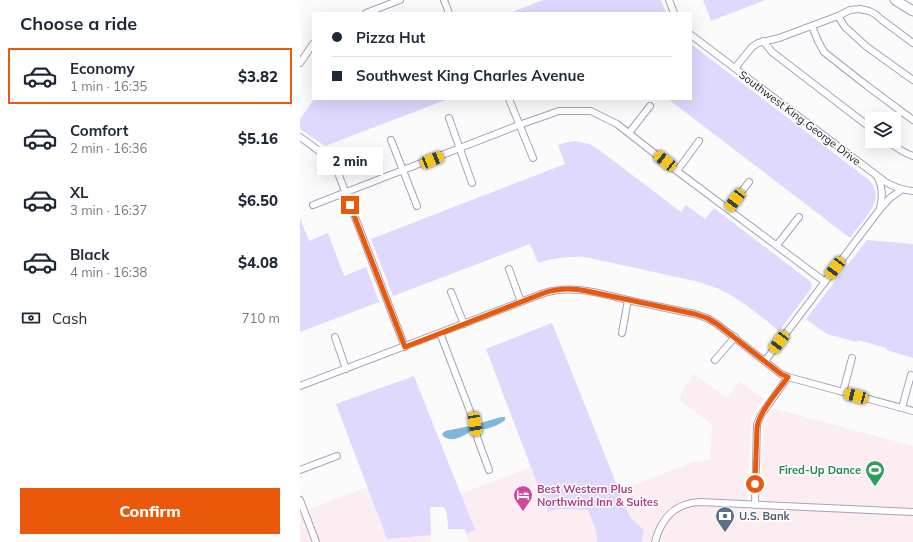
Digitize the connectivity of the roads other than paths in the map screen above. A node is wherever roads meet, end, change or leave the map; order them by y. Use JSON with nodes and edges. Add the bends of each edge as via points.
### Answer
{"nodes":[{"id":1,"x":400,"y":0,"type":"edge"},
{"id":2,"x":444,"y":0,"type":"edge"},
{"id":3,"x":669,"y":0,"type":"edge"},
{"id":4,"x":895,"y":0,"type":"edge"},
{"id":5,"x":905,"y":3,"type":"edge"},
{"id":6,"x":383,"y":10,"type":"edge"},
{"id":7,"x":913,"y":11,"type":"edge"},
{"id":8,"x":372,"y":12,"type":"edge"},
{"id":9,"x":449,"y":12,"type":"edge"},
{"id":10,"x":674,"y":12,"type":"edge"},
{"id":11,"x":838,"y":16,"type":"junction"},
{"id":12,"x":812,"y":26,"type":"junction"},
{"id":13,"x":692,"y":36,"type":"edge"},
{"id":14,"x":763,"y":41,"type":"junction"},
{"id":15,"x":913,"y":43,"type":"edge"},
{"id":16,"x":312,"y":45,"type":"edge"},
{"id":17,"x":300,"y":63,"type":"edge"},
{"id":18,"x":735,"y":68,"type":"junction"},
{"id":19,"x":913,"y":80,"type":"edge"},
{"id":20,"x":509,"y":100,"type":"edge"},
{"id":21,"x":650,"y":106,"type":"dead end"},
{"id":22,"x":449,"y":118,"type":"dead end"},
{"id":23,"x":913,"y":120,"type":"edge"},
{"id":24,"x":865,"y":124,"type":"edge"},
{"id":25,"x":519,"y":125,"type":"junction"},
{"id":26,"x":629,"y":133,"type":"junction"},
{"id":27,"x":300,"y":137,"type":"edge"},
{"id":28,"x":391,"y":140,"type":"dead end"},
{"id":29,"x":699,"y":141,"type":"dead end"},
{"id":30,"x":460,"y":148,"type":"junction"},
{"id":31,"x":896,"y":148,"type":"edge"},
{"id":32,"x":913,"y":156,"type":"edge"},
{"id":33,"x":533,"y":158,"type":"dead end"},
{"id":34,"x":403,"y":171,"type":"junction"},
{"id":35,"x":677,"y":171,"type":"junction"},
{"id":36,"x":877,"y":176,"type":"junction"},
{"id":37,"x":749,"y":182,"type":"dead end"},
{"id":38,"x":472,"y":183,"type":"dead end"},
{"id":39,"x":901,"y":190,"type":"junction"},
{"id":40,"x":913,"y":191,"type":"edge"},
{"id":41,"x":346,"y":193,"type":"junction"},
{"id":42,"x":314,"y":205,"type":"dead end"},
{"id":43,"x":417,"y":206,"type":"dead end"},
{"id":44,"x":728,"y":209,"type":"junction"},
{"id":45,"x":880,"y":209,"type":"junction"},
{"id":46,"x":799,"y":217,"type":"dead end"},
{"id":47,"x":777,"y":245,"type":"junction"},
{"id":48,"x":509,"y":269,"type":"dead end"},
{"id":49,"x":825,"y":282,"type":"junction"},
{"id":50,"x":451,"y":292,"type":"dead end"},
{"id":51,"x":628,"y":300,"type":"junction"},
{"id":52,"x":521,"y":302,"type":"junction"},
{"id":53,"x":464,"y":324,"type":"junction"},
{"id":54,"x":440,"y":333,"type":"junction"},
{"id":55,"x":622,"y":333,"type":"dead end"},
{"id":56,"x":335,"y":337,"type":"dead end"},
{"id":57,"x":735,"y":338,"type":"junction"},
{"id":58,"x":405,"y":347,"type":"junction"},
{"id":59,"x":852,"y":358,"type":"dead end"},
{"id":60,"x":715,"y":360,"type":"dead end"},
{"id":61,"x":765,"y":361,"type":"junction"},
{"id":62,"x":346,"y":369,"type":"junction"},
{"id":63,"x":911,"y":375,"type":"dead end"},
{"id":64,"x":788,"y":377,"type":"junction"},
{"id":65,"x":300,"y":386,"type":"edge"},
{"id":66,"x":843,"y":392,"type":"junction"},
{"id":67,"x":902,"y":408,"type":"junction"},
{"id":68,"x":913,"y":411,"type":"edge"},
{"id":69,"x":337,"y":456,"type":"dead end"},
{"id":70,"x":300,"y":470,"type":"edge"},
{"id":71,"x":489,"y":470,"type":"dead end"},
{"id":72,"x":300,"y":500,"type":"edge"},
{"id":73,"x":755,"y":504,"type":"junction"},
{"id":74,"x":913,"y":512,"type":"edge"},
{"id":75,"x":316,"y":542,"type":"edge"},
{"id":76,"x":655,"y":542,"type":"edge"}],
"edges":[{"from":1,"to":6,"type":"street"},
{"from":2,"to":9,"type":"street"},
{"from":3,"to":10,"type":"street"},
{"from":4,"to":5,"type":"main road"},
{"from":5,"to":7,"type":"main road"},
{"from":6,"to":8,"type":"street"},
{"from":11,"to":12,"type":"street"},
{"from":11,"to":15,"type":"street","via":[[850,10],[869,11]]},
{"from":11,"to":19,"type":"street","via":[[845,27],[867,47]]},
{"from":12,"to":14,"type":"street"},
{"from":12,"to":23,"type":"street","via":[[824,52]]},
{"from":13,"to":18,"type":"street","name":"Southwest King George Drive"},
{"from":14,"to":18,"type":"street","via":[[752,47]]},
{"from":14,"to":24,"type":"street","via":[[772,52]]},
{"from":16,"to":17,"type":"street"},
{"from":18,"to":36,"type":"street","name":"Southwest King George Drive"},
{"from":20,"to":25,"type":"street"},
{"from":21,"to":26,"type":"street"},
{"from":22,"to":30,"type":"street"},
{"from":25,"to":26,"type":"street","via":[[559,111],[591,111]]},
{"from":25,"to":30,"type":"street"},
{"from":25,"to":33,"type":"street"},
{"from":26,"to":35,"type":"street"},
{"from":27,"to":41,"type":"street","via":[[325,156],[338,173]]},
{"from":28,"to":34,"type":"street"},
{"from":29,"to":35,"type":"street"},
{"from":30,"to":34,"type":"street"},
{"from":30,"to":38,"type":"street"},
{"from":31,"to":32,"type":"street"},
{"from":34,"to":41,"type":"street"},
{"from":34,"to":43,"type":"street"},
{"from":35,"to":44,"type":"street"},
{"from":36,"to":39,"type":"street","name":"Southwest King George Drive"},
{"from":36,"to":45,"type":"street","via":[[882,192]]},
{"from":37,"to":44,"type":"street"},
{"from":39,"to":40,"type":"street","name":"Southwest King George Drive"},
{"from":39,"to":45,"type":"street"},
{"from":41,"to":42,"type":"street"},
{"from":41,"to":58,"type":"street"},
{"from":44,"to":47,"type":"street"},
{"from":45,"to":49,"type":"street"},
{"from":46,"to":47,"type":"street"},
{"from":47,"to":49,"type":"street"},
{"from":48,"to":52,"type":"street"},
{"from":49,"to":61,"type":"street"},
{"from":50,"to":53,"type":"street"},
{"from":51,"to":52,"type":"street","via":[[571,288],[554,290]]},
{"from":51,"to":55,"type":"street"},
{"from":51,"to":57,"type":"street","via":[[707,318]]},
{"from":52,"to":53,"type":"street"},
{"from":53,"to":54,"type":"street"},
{"from":54,"to":58,"type":"street"},
{"from":54,"to":71,"type":"street","via":[[475,424],[476,435]]},
{"from":56,"to":62,"type":"street"},
{"from":57,"to":60,"type":"street"},
{"from":57,"to":61,"type":"street"},
{"from":58,"to":62,"type":"street"},
{"from":59,"to":66,"type":"street"},
{"from":61,"to":64,"type":"street"},
{"from":62,"to":65,"type":"street"},
{"from":63,"to":67,"type":"street"},
{"from":64,"to":66,"type":"street"},
{"from":64,"to":73,"type":"street","via":[[761,414],[757,424]]},
{"from":66,"to":67,"type":"street"},
{"from":67,"to":68,"type":"street"},
{"from":69,"to":70,"type":"street"},
{"from":72,"to":75,"type":"street"},
{"from":73,"to":74,"type":"street"},
{"from":73,"to":76,"type":"street","via":[[691,502],[683,505],[669,515],[658,530]]}]}
